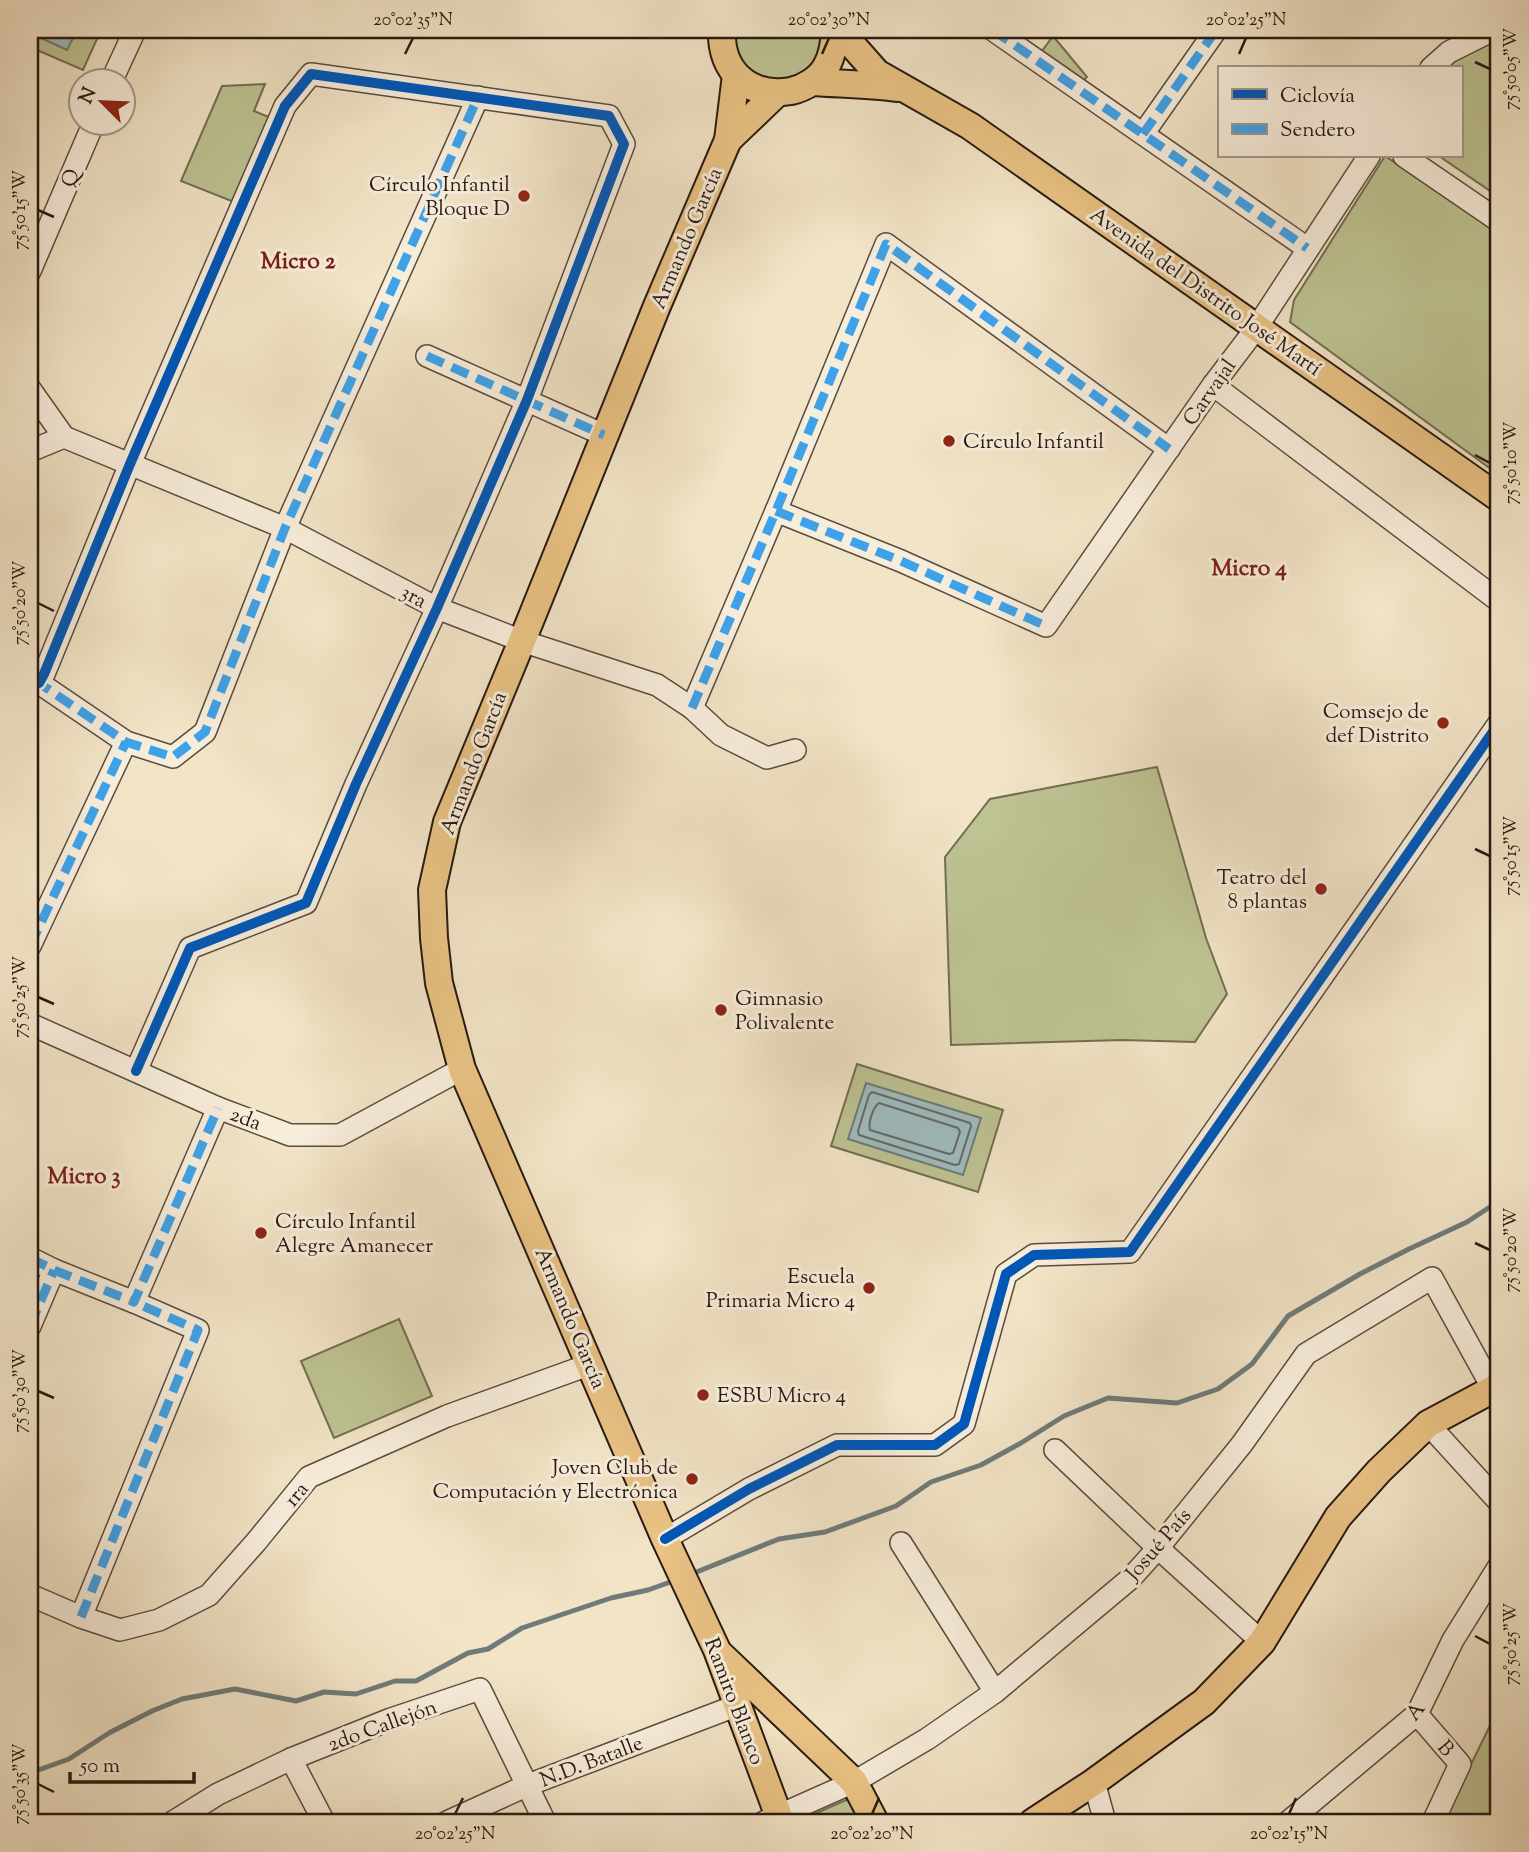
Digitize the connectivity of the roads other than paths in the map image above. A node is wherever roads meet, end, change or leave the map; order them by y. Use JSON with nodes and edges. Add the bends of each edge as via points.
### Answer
{"nodes":[{"id":1,"x":135,"y":30,"type":"edge"},
{"id":2,"x":837,"y":30,"type":"edge"},
{"id":3,"x":993,"y":30,"type":"edge"},
{"id":4,"x":1216,"y":30,"type":"edge"},
{"id":5,"x":1493,"y":30,"type":"edge"},
{"id":6,"x":716,"y":34,"type":"edge"},
{"id":7,"x":118,"y":66,"type":"edge"},
{"id":8,"x":1434,"y":66,"type":"edge"},
{"id":9,"x":736,"y":75,"type":"junction"},
{"id":10,"x":812,"y":82,"type":"junction"},
{"id":11,"x":908,"y":90,"type":"junction"},
{"id":12,"x":777,"y":93,"type":"junction"},
{"id":13,"x":478,"y":97,"type":"junction"},
{"id":14,"x":1143,"y":134,"type":"junction"},
{"id":15,"x":88,"y":136,"type":"edge"},
{"id":16,"x":728,"y":141,"type":"junction"},
{"id":17,"x":1368,"y":158,"type":"edge"},
{"id":18,"x":1407,"y":158,"type":"edge"},
{"id":19,"x":1499,"y":221,"type":"edge"},
{"id":20,"x":1307,"y":248,"type":"junction"},
{"id":21,"x":30,"y":271,"type":"edge"},
{"id":22,"x":1257,"y":327,"type":"junction"},
{"id":23,"x":427,"y":356,"type":"dead end"},
{"id":24,"x":1213,"y":385,"type":"junction"},
{"id":25,"x":30,"y":389,"type":"edge"},
{"id":26,"x":527,"y":400,"type":"junction"},
{"id":27,"x":604,"y":435,"type":"junction"},
{"id":28,"x":64,"y":437,"type":"junction"},
{"id":29,"x":1169,"y":449,"type":"junction"},
{"id":30,"x":30,"y":451,"type":"edge"},
{"id":31,"x":130,"y":464,"type":"junction"},
{"id":32,"x":1499,"y":498,"type":"edge"},
{"id":33,"x":776,"y":511,"type":"junction"},
{"id":34,"x":285,"y":528,"type":"junction"},
{"id":35,"x":1499,"y":601,"type":"edge"},
{"id":36,"x":437,"y":608,"type":"junction"},
{"id":37,"x":522,"y":641,"type":"junction"},
{"id":38,"x":34,"y":681,"type":"edge"},
{"id":39,"x":692,"y":708,"type":"junction"},
{"id":40,"x":1499,"y":723,"type":"edge"},
{"id":41,"x":126,"y":742,"type":"junction"},
{"id":42,"x":794,"y":750,"type":"dead end"},
{"id":43,"x":30,"y":946,"type":"edge"},
{"id":44,"x":30,"y":1024,"type":"edge"},
{"id":45,"x":462,"y":1069,"type":"junction"},
{"id":46,"x":136,"y":1071,"type":"junction"},
{"id":47,"x":218,"y":1108,"type":"junction"},
{"id":48,"x":30,"y":1258,"type":"edge"},
{"id":49,"x":54,"y":1270,"type":"junction"},
{"id":50,"x":134,"y":1302,"type":"junction"},
{"id":51,"x":30,"y":1326,"type":"edge"},
{"id":52,"x":591,"y":1364,"type":"junction"},
{"id":53,"x":1496,"y":1387,"type":"edge"},
{"id":54,"x":1428,"y":1424,"type":"junction"},
{"id":55,"x":1055,"y":1450,"type":"dead end"},
{"id":56,"x":1499,"y":1502,"type":"edge"},
{"id":57,"x":901,"y":1543,"type":"dead end"},
{"id":58,"x":1158,"y":1548,"type":"junction"},
{"id":59,"x":670,"y":1549,"type":"junction"},
{"id":60,"x":1499,"y":1566,"type":"edge"},
{"id":61,"x":688,"y":1588,"type":"joint"},
{"id":62,"x":30,"y":1595,"type":"edge"},
{"id":63,"x":81,"y":1617,"type":"junction"},
{"id":64,"x":1262,"y":1642,"type":"junction"},
{"id":65,"x":717,"y":1650,"type":"junction"},
{"id":66,"x":995,"y":1692,"type":"junction"},
{"id":67,"x":737,"y":1705,"type":"junction"},
{"id":68,"x":1417,"y":1714,"type":"junction"},
{"id":69,"x":291,"y":1759,"type":"junction"},
{"id":70,"x":854,"y":1782,"type":"junction"},
{"id":71,"x":1094,"y":1782,"type":"junction"},
{"id":72,"x":527,"y":1786,"type":"junction"},
{"id":73,"x":775,"y":1820,"type":"edge"},
{"id":74,"x":173,"y":1822,"type":"edge"},
{"id":75,"x":324,"y":1822,"type":"edge"},
{"id":76,"x":447,"y":1822,"type":"edge"},
{"id":77,"x":545,"y":1822,"type":"edge"},
{"id":78,"x":875,"y":1822,"type":"edge"},
{"id":79,"x":1033,"y":1822,"type":"edge"},
{"id":80,"x":1105,"y":1822,"type":"edge"},
{"id":81,"x":1288,"y":1822,"type":"edge"},
{"id":82,"x":1433,"y":1822,"type":"edge"}],
"edges":[{"from":1,"to":7,"type":"street"},
{"from":2,"to":10,"type":"main road","via":[[826,68]]},
{"from":2,"to":11,"type":"main road","name":"Avenida del Distrito José Martí","via":[[877,73]]},
{"from":3,"to":14,"type":"street"},
{"from":4,"to":14,"type":"street"},
{"from":5,"to":8,"type":"street","via":[[1449,52]]},
{"from":6,"to":9,"type":"main road"},
{"from":9,"to":12,"type":"main road","via":[[748,85]]},
{"from":9,"to":16,"type":"main road","name":"Armando García"},
{"from":10,"to":11,"type":"main road","name":"Avenida del Distrito José Martí"},
{"from":10,"to":12,"type":"main road"},
{"from":11,"to":22,"type":"main road","name":"Avenida del Distrito José Martí","via":[[970,126]]},
{"from":12,"to":16,"type":"main road","name":"Armando García"},
{"from":13,"to":26,"type":"street","via":[[610,116],[624,144]]},
{"from":13,"to":31,"type":"street","via":[[311,74],[283,105]]},
{"from":13,"to":34,"type":"street"},
{"from":14,"to":20,"type":"street"},
{"from":15,"to":21,"type":"street","name":"Q"},
{"from":16,"to":27,"type":"main road","name":"Armando García"},
{"from":17,"to":20,"type":"street","name":"Carvajal"},
{"from":18,"to":19,"type":"street"},
{"from":20,"to":22,"type":"street","name":"Carvajal"},
{"from":22,"to":24,"type":"street","name":"Carvajal"},
{"from":22,"to":32,"type":"main road","name":"Avenida del Distrito José Martí"},
{"from":23,"to":26,"type":"street"},
{"from":24,"to":29,"type":"street","name":"Carvajal"},
{"from":24,"to":35,"type":"street"},
{"from":25,"to":28,"type":"street"},
{"from":26,"to":27,"type":"street"},
{"from":26,"to":36,"type":"street"},
{"from":27,"to":37,"type":"main road","name":"Armando García"},
{"from":28,"to":30,"type":"street"},
{"from":28,"to":31,"type":"street","name":"3ra"},
{"from":29,"to":33,"type":"street","name":"Carvajal","via":[[1046,626]]},
{"from":29,"to":33,"type":"street","via":[[886,244]]},
{"from":31,"to":34,"type":"street","name":"3ra"},
{"from":31,"to":38,"type":"street","via":[[44,674]]},
{"from":33,"to":39,"type":"street"},
{"from":34,"to":36,"type":"street","name":"3ra"},
{"from":34,"to":41,"type":"street","via":[[205,732],[173,757]]},
{"from":36,"to":37,"type":"street","name":"3ra"},
{"from":36,"to":46,"type":"street","via":[[306,903],[190,948]]},
{"from":37,"to":39,"type":"street","name":"3ra","via":[[657,685]]},
{"from":37,"to":45,"type":"main road","name":"Armando García","via":[[447,822],[432,890],[439,983]]},
{"from":38,"to":41,"type":"street"},
{"from":39,"to":42,"type":"street","name":"3ra","via":[[721,735],[767,758]]},
{"from":40,"to":59,"type":"street","via":[[1130,1252],[1034,1255],[1006,1273],[964,1424],[934,1445],[837,1445],[749,1489]]},
{"from":41,"to":43,"type":"street"},
{"from":44,"to":46,"type":"street","name":"2da"},
{"from":45,"to":47,"type":"street","name":"2da","via":[[340,1135],[290,1135]]},
{"from":45,"to":52,"type":"main road","name":"Armando García"},
{"from":46,"to":47,"type":"street","name":"2da"},
{"from":47,"to":50,"type":"street"},
{"from":48,"to":49,"type":"street"},
{"from":49,"to":50,"type":"street"},
{"from":49,"to":51,"type":"street"},
{"from":50,"to":63,"type":"street","via":[[198,1330]]},
{"from":52,"to":59,"type":"main road","name":"Armando García"},
{"from":52,"to":63,"type":"street","name":"1ra","via":[[447,1416],[309,1477],[209,1595],[159,1619],[120,1630]]},
{"from":53,"to":54,"type":"main road"},
{"from":53,"to":58,"type":"street","name":"Josué País","via":[[1432,1278],[1306,1354],[1242,1444]]},
{"from":54,"to":56,"type":"street"},
{"from":54,"to":64,"type":"main road","via":[[1338,1517]]},
{"from":55,"to":58,"type":"street"},
{"from":57,"to":66,"type":"street"},
{"from":58,"to":64,"type":"street"},
{"from":58,"to":66,"type":"street","name":"Josué País","via":[[1131,1578]]},
{"from":59,"to":61,"type":"main road","name":"Armando García"},
{"from":60,"to":68,"type":"street","name":"A","via":[[1453,1640]]},
{"from":61,"to":65,"type":"main road","name":"Ramiro Blanco"},
{"from":62,"to":63,"type":"street","name":"1ra"},
{"from":64,"to":71,"type":"main road","via":[[1204,1702]]},
{"from":65,"to":67,"type":"main road","name":"Ramiro Blanco"},
{"from":65,"to":70,"type":"main road"},
{"from":66,"to":70,"type":"street","name":"Josué País"},
{"from":67,"to":72,"type":"street","name":"N.D. Batalle"},
{"from":67,"to":73,"type":"main road","name":"Ramiro Blanco"},
{"from":68,"to":81,"type":"street","name":"A"},
{"from":68,"to":82,"type":"street","name":"B","via":[[1460,1764]]},
{"from":69,"to":72,"type":"street","name":"2do Callejón","via":[[480,1689]]},
{"from":69,"to":74,"type":"street","name":"2do Callejón","via":[[218,1794]]},
{"from":69,"to":75,"type":"street"},
{"from":70,"to":73,"type":"street","name":"Josué País"},
{"from":70,"to":78,"type":"main road"},
{"from":71,"to":79,"type":"main road"},
{"from":71,"to":80,"type":"street"},
{"from":72,"to":76,"type":"street","name":"N.D. Batalle"},
{"from":72,"to":77,"type":"street"}]}
